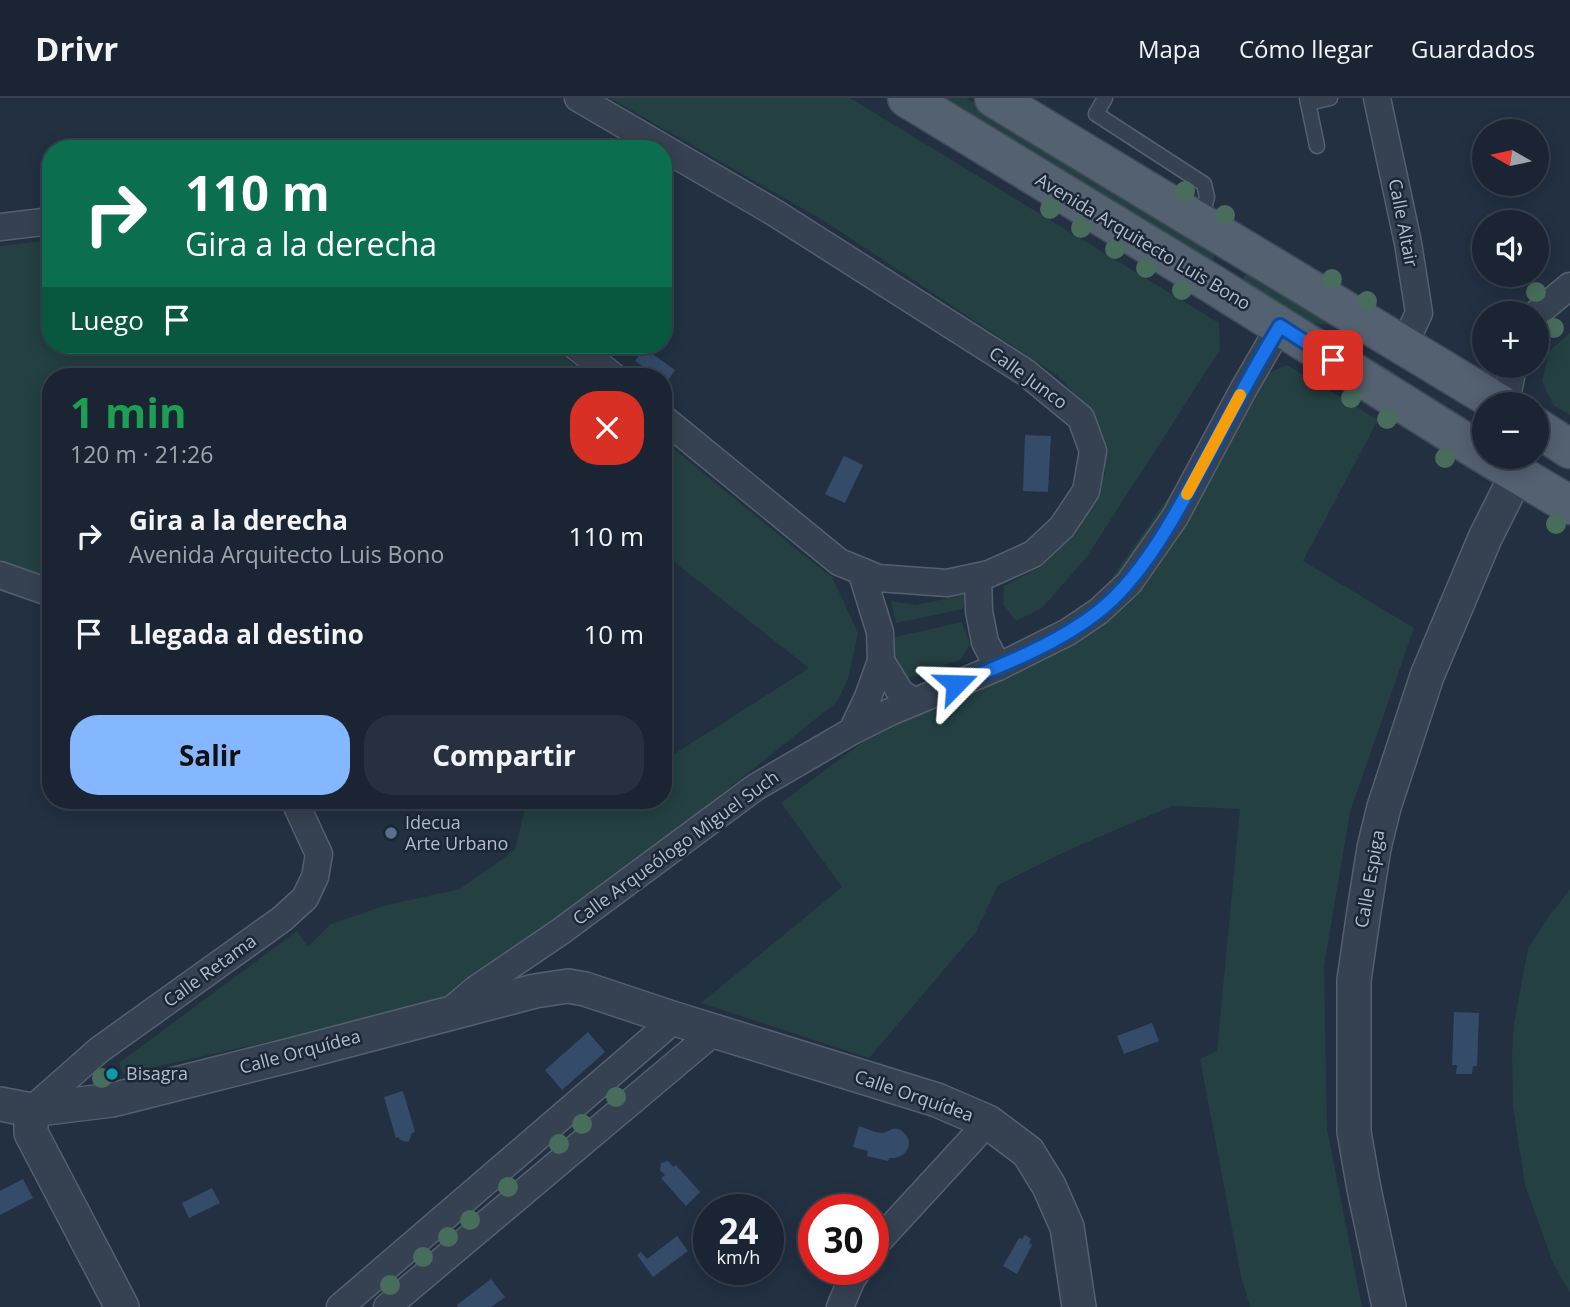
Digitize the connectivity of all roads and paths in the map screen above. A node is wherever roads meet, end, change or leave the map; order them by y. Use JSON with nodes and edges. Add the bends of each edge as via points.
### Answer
{"nodes":[{"id":1,"x":578,"y":98,"type":"edge"},
{"id":2,"x":907,"y":98,"type":"edge"},
{"id":3,"x":994,"y":98,"type":"edge"},
{"id":4,"x":1105,"y":98,"type":"edge"},
{"id":5,"x":1329,"y":98,"type":"edge"},
{"id":6,"x":1377,"y":98,"type":"edge"},
{"id":7,"x":1308,"y":101,"type":"edge"},
{"id":8,"x":650,"y":140,"type":"edge"},
{"id":9,"x":1317,"y":146,"type":"dead end"},
{"id":10,"x":672,"y":153,"type":"edge"},
{"id":11,"x":42,"y":222,"type":"edge"},
{"id":12,"x":1201,"y":222,"type":"junction"},
{"id":13,"x":0,"y":227,"type":"edge"},
{"id":14,"x":1570,"y":286,"type":"edge"},
{"id":15,"x":1549,"y":303,"type":"edge"},
{"id":16,"x":1280,"y":326,"type":"junction"},
{"id":17,"x":1404,"y":345,"type":"junction"},
{"id":18,"x":585,"y":354,"type":"edge"},
{"id":19,"x":602,"y":368,"type":"edge"},
{"id":20,"x":1483,"y":392,"type":"edge"},
{"id":21,"x":672,"y":425,"type":"edge"},
{"id":22,"x":1549,"y":435,"type":"edge"},
{"id":23,"x":1472,"y":446,"type":"edge"},
{"id":24,"x":1570,"y":449,"type":"edge"},
{"id":25,"x":1502,"y":469,"type":"edge"},
{"id":26,"x":1510,"y":469,"type":"edge"},
{"id":27,"x":1525,"y":469,"type":"edge"},
{"id":28,"x":1570,"y":481,"type":"edge"},
{"id":29,"x":1570,"y":505,"type":"edge"},
{"id":30,"x":861,"y":571,"type":"junction"},
{"id":31,"x":0,"y":576,"type":"edge"},
{"id":32,"x":978,"y":576,"type":"junction"},
{"id":33,"x":42,"y":590,"type":"edge"},
{"id":34,"x":881,"y":661,"type":"junction"},
{"id":35,"x":998,"y":667,"type":"junction"},
{"id":36,"x":914,"y":702,"type":"junction"},
{"id":37,"x":852,"y":731,"type":"junction"},
{"id":38,"x":298,"y":809,"type":"edge"},
{"id":39,"x":551,"y":938,"type":"junction"},
{"id":40,"x":568,"y":986,"type":"junction"},
{"id":41,"x":448,"y":1013,"type":"junction"},
{"id":42,"x":675,"y":1019,"type":"junction"},
{"id":43,"x":715,"y":1031,"type":"junction"},
{"id":44,"x":16,"y":1107,"type":"edge"},
{"id":45,"x":988,"y":1122,"type":"junction"},
{"id":46,"x":889,"y":1230,"type":"edge"},
{"id":47,"x":849,"y":1285,"type":"edge"},
{"id":48,"x":122,"y":1307,"type":"edge"},
{"id":49,"x":340,"y":1307,"type":"edge"},
{"id":50,"x":387,"y":1307,"type":"edge"},
{"id":51,"x":840,"y":1307,"type":"edge"},
{"id":52,"x":1079,"y":1307,"type":"edge"},
{"id":53,"x":1390,"y":1307,"type":"edge"}],
"edges":[{"from":1,"to":8,"type":"street","name":"Calle Junco"},
{"from":2,"to":16,"type":"main road","name":"Avenida Arquitecto Luis Bono"},
{"from":3,"to":12,"type":"main road"},
{"from":4,"to":12,"type":"lane","via":[[1096,114],[1204,184],[1207,197]]},
{"from":5,"to":7,"type":"lane"},
{"from":6,"to":17,"type":"street","name":"Calle Altair","via":[[1419,313]]},
{"from":7,"to":9,"type":"lane"},
{"from":10,"to":32,"type":"street","name":"Calle Junco","via":[[1025,372],[1081,418],[1093,451],[1086,491],[1062,527],[1033,554]]},
{"from":11,"to":13,"type":"street"},
{"from":12,"to":17,"type":"main road"},
{"from":14,"to":15,"type":"street"},
{"from":16,"to":23,"type":"main road","name":"Avenida Arquitecto Luis Bono"},
{"from":16,"to":35,"type":"street","name":"Calle Arqueólogo Miguel Such","via":[[1175,517],[1129,583],[1068,632]]},
{"from":17,"to":20,"type":"main road"},
{"from":18,"to":19,"type":"street"},
{"from":21,"to":30,"type":"street","name":"Calle Junco","via":[[839,562]]},
{"from":22,"to":24,"type":"main road"},
{"from":25,"to":53,"type":"street","name":"Calle Espiga","via":[[1485,538],[1427,676],[1384,807],[1354,980],[1354,1132]]},
{"from":26,"to":29,"type":"main road"},
{"from":27,"to":28,"type":"main road"},
{"from":30,"to":32,"type":"street","name":"Calle Junco","via":[[878,578],[947,583]]},
{"from":30,"to":34,"type":"street","via":[[880,632]]},
{"from":31,"to":33,"type":"street"},
{"from":32,"to":35,"type":"street","via":[[985,642]]},
{"from":34,"to":36,"type":"street","via":[[900,692]]},
{"from":34,"to":37,"type":"street"},
{"from":35,"to":36,"type":"street","name":"Calle Arqueólogo Miguel Such"},
{"from":36,"to":37,"type":"street","name":"Calle Arqueólogo Miguel Such"},
{"from":37,"to":39,"type":"street","name":"Calle Arqueólogo Miguel Such","via":[[756,787]]},
{"from":38,"to":44,"type":"street","name":"Calle Retama","via":[[319,854],[305,898],[282,919]]},
{"from":39,"to":40,"type":"street","name":"Calle Orquídea","via":[[538,962]]},
{"from":39,"to":41,"type":"street","name":"Calle Arqueólogo Miguel Such"},
{"from":40,"to":41,"type":"street","name":"Calle Orquídea"},
{"from":40,"to":42,"type":"street","name":"Calle Orquídea"},
{"from":41,"to":44,"type":"street","name":"Calle Orquídea","via":[[112,1100]]},
{"from":42,"to":43,"type":"street","name":"Calle Orquídea"},
{"from":42,"to":49,"type":"street"},
{"from":43,"to":45,"type":"street","name":"Calle Orquídea","via":[[937,1100]]},
{"from":43,"to":50,"type":"street"},
{"from":44,"to":48,"type":"street"},
{"from":45,"to":46,"type":"street"},
{"from":45,"to":52,"type":"street","name":"Calle Orquídea","via":[[1028,1152],[1049,1186],[1067,1227]]},
{"from":47,"to":51,"type":"street"}]}
